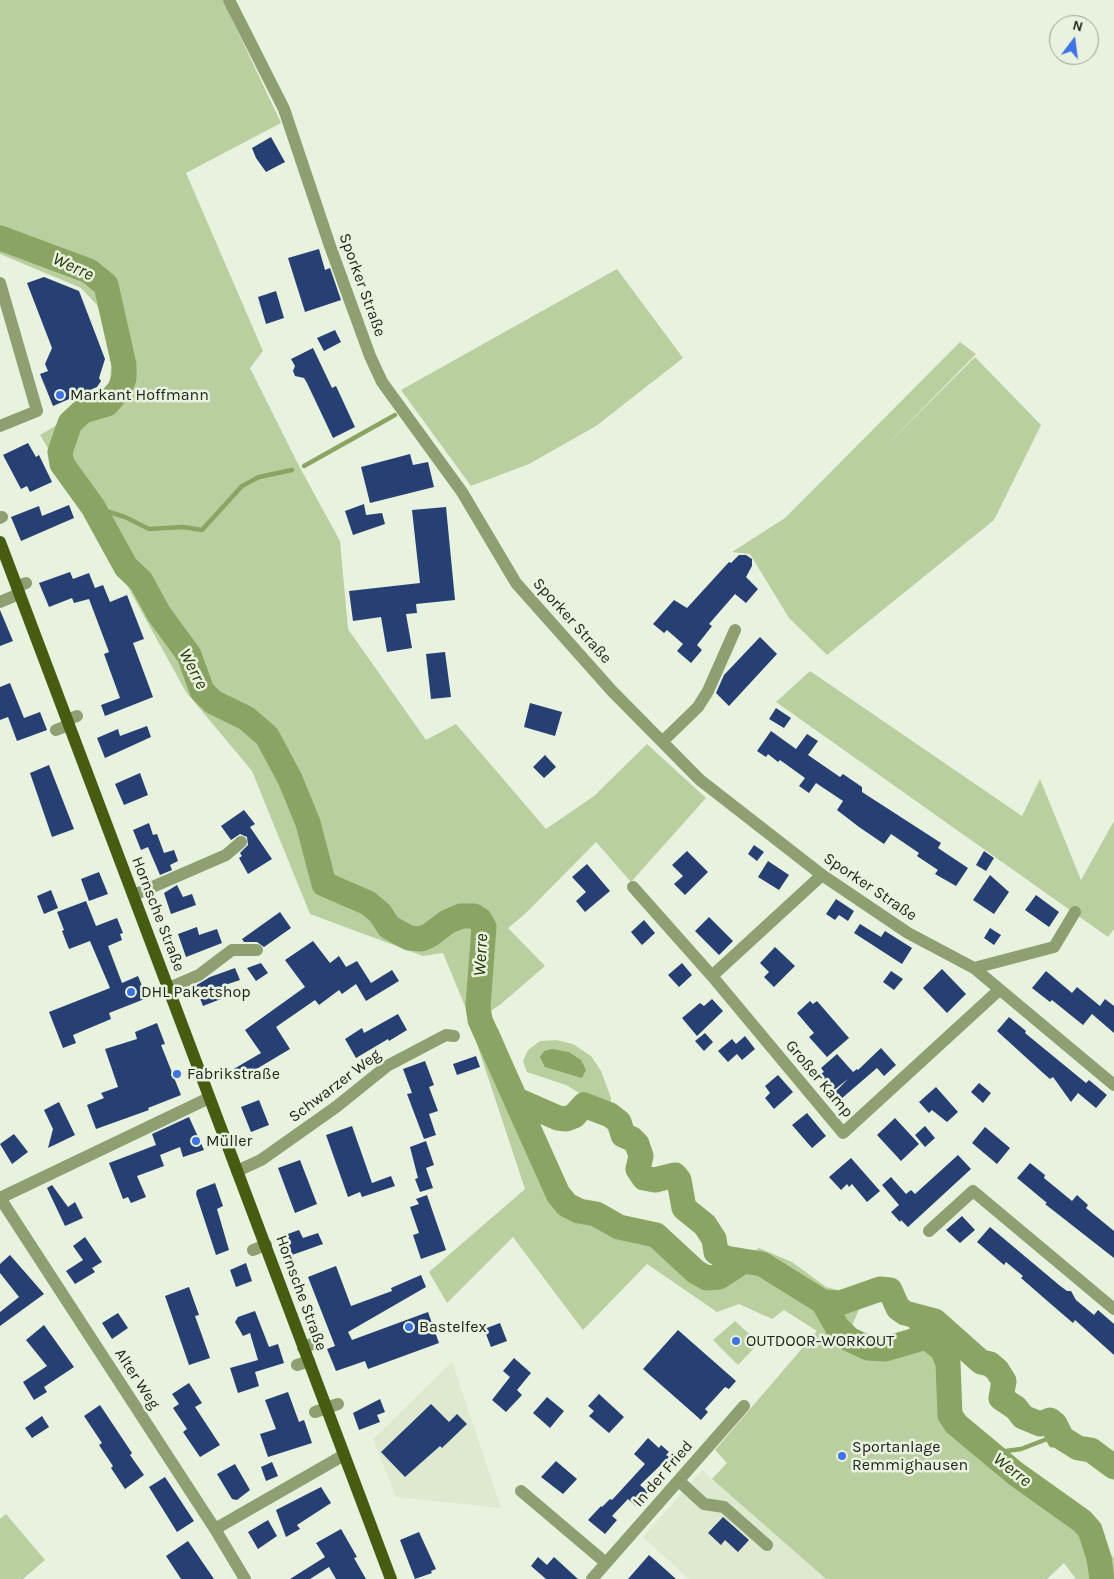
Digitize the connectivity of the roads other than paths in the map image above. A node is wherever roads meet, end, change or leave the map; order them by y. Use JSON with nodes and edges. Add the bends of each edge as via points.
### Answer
{"nodes":[{"id":1,"x":229,"y":0,"type":"edge"},
{"id":2,"x":0,"y":283,"type":"edge"},
{"id":3,"x":0,"y":426,"type":"edge"},
{"id":4,"x":0,"y":542,"type":"edge"},
{"id":5,"x":21,"y":588,"type":"junction"},
{"id":6,"x":0,"y":602,"type":"edge"},
{"id":7,"x":735,"y":630,"type":"dead end"},
{"id":8,"x":73,"y":724,"type":"junction"},
{"id":9,"x":56,"y":730,"type":"dead end"},
{"id":10,"x":662,"y":741,"type":"junction"},
{"id":11,"x":241,"y":842,"type":"dead end"},
{"id":12,"x":822,"y":875,"type":"junction"},
{"id":13,"x":634,"y":887,"type":"dead end"},
{"id":14,"x":134,"y":895,"type":"junction"},
{"id":15,"x":1074,"y":912,"type":"dead end"},
{"id":16,"x":257,"y":950,"type":"dead end"},
{"id":17,"x":974,"y":968,"type":"junction"},
{"id":18,"x":712,"y":976,"type":"junction"},
{"id":19,"x":169,"y":988,"type":"junction"},
{"id":20,"x":998,"y":991,"type":"junction"},
{"id":21,"x":454,"y":1036,"type":"dead end"},
{"id":22,"x":1114,"y":1085,"type":"edge"},
{"id":23,"x":209,"y":1098,"type":"junction"},
{"id":24,"x":237,"y":1170,"type":"junction"},
{"id":25,"x":0,"y":1198,"type":"edge"},
{"id":26,"x":929,"y":1230,"type":"dead end"},
{"id":27,"x":266,"y":1245,"type":"junction"},
{"id":28,"x":253,"y":1250,"type":"dead end"},
{"id":29,"x":1114,"y":1310,"type":"edge"},
{"id":30,"x":744,"y":1406,"type":"dead end"},
{"id":31,"x":344,"y":1455,"type":"junction"},
{"id":32,"x":679,"y":1481,"type":"junction"},
{"id":33,"x":521,"y":1491,"type":"dead end"},
{"id":34,"x":215,"y":1529,"type":"junction"},
{"id":35,"x":767,"y":1545,"type":"dead end"},
{"id":36,"x":606,"y":1563,"type":"junction"},
{"id":37,"x":245,"y":1579,"type":"edge"},
{"id":38,"x":391,"y":1579,"type":"edge"},
{"id":39,"x":592,"y":1579,"type":"edge"}],
"edges":[{"from":1,"to":10,"type":"street","name":"Sporker Straße","via":[[284,109],[330,246],[382,382],[462,492],[516,583],[612,691]]},
{"from":2,"to":3,"type":"street","via":[[37,411]]},
{"from":4,"to":5,"type":"main road","name":"Hornsche Straße"},
{"from":5,"to":6,"type":"street"},
{"from":5,"to":8,"type":"main road","name":"Hornsche Straße"},
{"from":7,"to":10,"type":"street","via":[[698,707]]},
{"from":8,"to":9,"type":"street"},
{"from":8,"to":14,"type":"main road","name":"Hornsche Straße"},
{"from":10,"to":12,"type":"street","name":"Sporker Straße","via":[[700,780]]},
{"from":11,"to":14,"type":"street","via":[[226,855]]},
{"from":12,"to":17,"type":"street","name":"Sporker Straße","via":[[908,932]]},
{"from":12,"to":18,"type":"street"},
{"from":13,"to":18,"type":"street","name":"Großer Kamp"},
{"from":14,"to":19,"type":"main road","name":"Hornsche Straße"},
{"from":15,"to":17,"type":"street","via":[[1054,947]]},
{"from":16,"to":19,"type":"street","via":[[232,950],[199,975]]},
{"from":17,"to":20,"type":"street","name":"Sporker Straße"},
{"from":18,"to":20,"type":"street","name":"Großer Kamp","via":[[843,1133]]},
{"from":19,"to":23,"type":"main road","name":"Hornsche Straße"},
{"from":20,"to":22,"type":"street","name":"Sporker Straße"},
{"from":21,"to":24,"type":"street","name":"Schwarzer Weg","via":[[446,1035],[387,1066],[262,1160]]},
{"from":23,"to":24,"type":"main road","name":"Hornsche Straße"},
{"from":23,"to":25,"type":"street"},
{"from":24,"to":27,"type":"main road","name":"Hornsche Straße"},
{"from":25,"to":34,"type":"street","name":"Alter Weg","via":[[20,1234]]},
{"from":26,"to":29,"type":"street","via":[[973,1191]]},
{"from":27,"to":28,"type":"street"},
{"from":27,"to":31,"type":"main road","name":"Hornsche Straße","via":[[309,1346],[303,1363],[326,1408]]},
{"from":30,"to":32,"type":"street","name":"In der Fried"},
{"from":31,"to":34,"type":"street"},
{"from":31,"to":38,"type":"main road","name":"Hornsche Straße"},
{"from":32,"to":35,"type":"street","via":[[704,1504],[724,1507]]},
{"from":32,"to":36,"type":"street","name":"In der Fried"},
{"from":33,"to":36,"type":"street"},
{"from":34,"to":37,"type":"street","name":"Alter Weg"},
{"from":36,"to":39,"type":"street","name":"In der Fried"}]}
